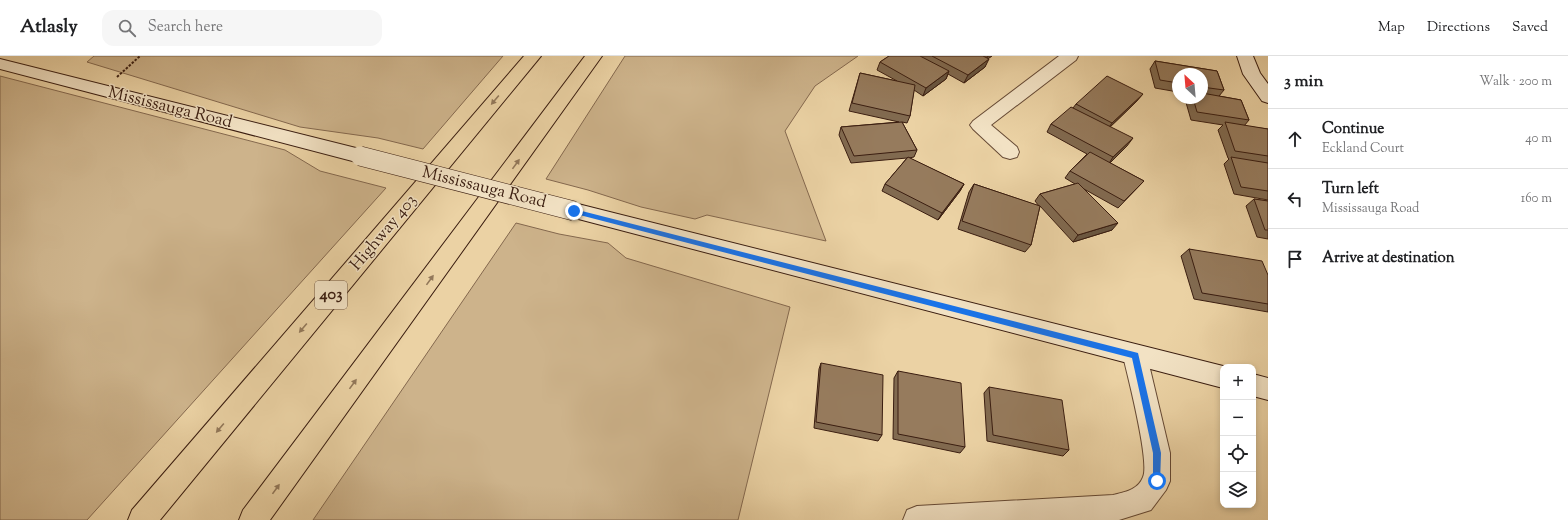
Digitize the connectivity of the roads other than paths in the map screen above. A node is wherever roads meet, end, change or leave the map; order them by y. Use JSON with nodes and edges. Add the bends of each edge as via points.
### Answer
{"nodes":[{"id":1,"x":594,"y":56,"type":"edge"},
{"id":2,"x":1070,"y":56,"type":"edge"},
{"id":3,"x":1245,"y":56,"type":"edge"},
{"id":4,"x":527,"y":63,"type":"edge"},
{"id":5,"x":0,"y":64,"type":"edge"},
{"id":6,"x":1268,"y":97,"type":"edge"},
{"id":7,"x":1010,"y":152,"type":"dead end"},
{"id":8,"x":1135,"y":356,"type":"junction"},
{"id":9,"x":1220,"y":376,"type":"edge"},
{"id":10,"x":1256,"y":386,"type":"edge"},
{"id":11,"x":1268,"y":389,"type":"edge"},
{"id":12,"x":142,"y":520,"type":"edge"},
{"id":13,"x":253,"y":520,"type":"edge"},
{"id":14,"x":917,"y":520,"type":"edge"}],
"edges":[{"from":13,"to":1,"type":"highway","one_way":true},
{"from":2,"to":7,"type":"main road","via":[[979,126]]},
{"from":3,"to":6,"type":"main road","via":[[1252,74]]},
{"from":4,"to":12,"type":"highway","name":"Highway 403","number":"403","one_way":true},
{"from":5,"to":8,"type":"main road","name":"Mississauga Road","bridge":true},
{"from":8,"to":9,"type":"main road","name":"Mississauga Road"},
{"from":8,"to":14,"type":"main road","via":[[1157,453],[1157,481],[1141,501],[1113,508]]},
{"from":10,"to":11,"type":"main road"}]}
